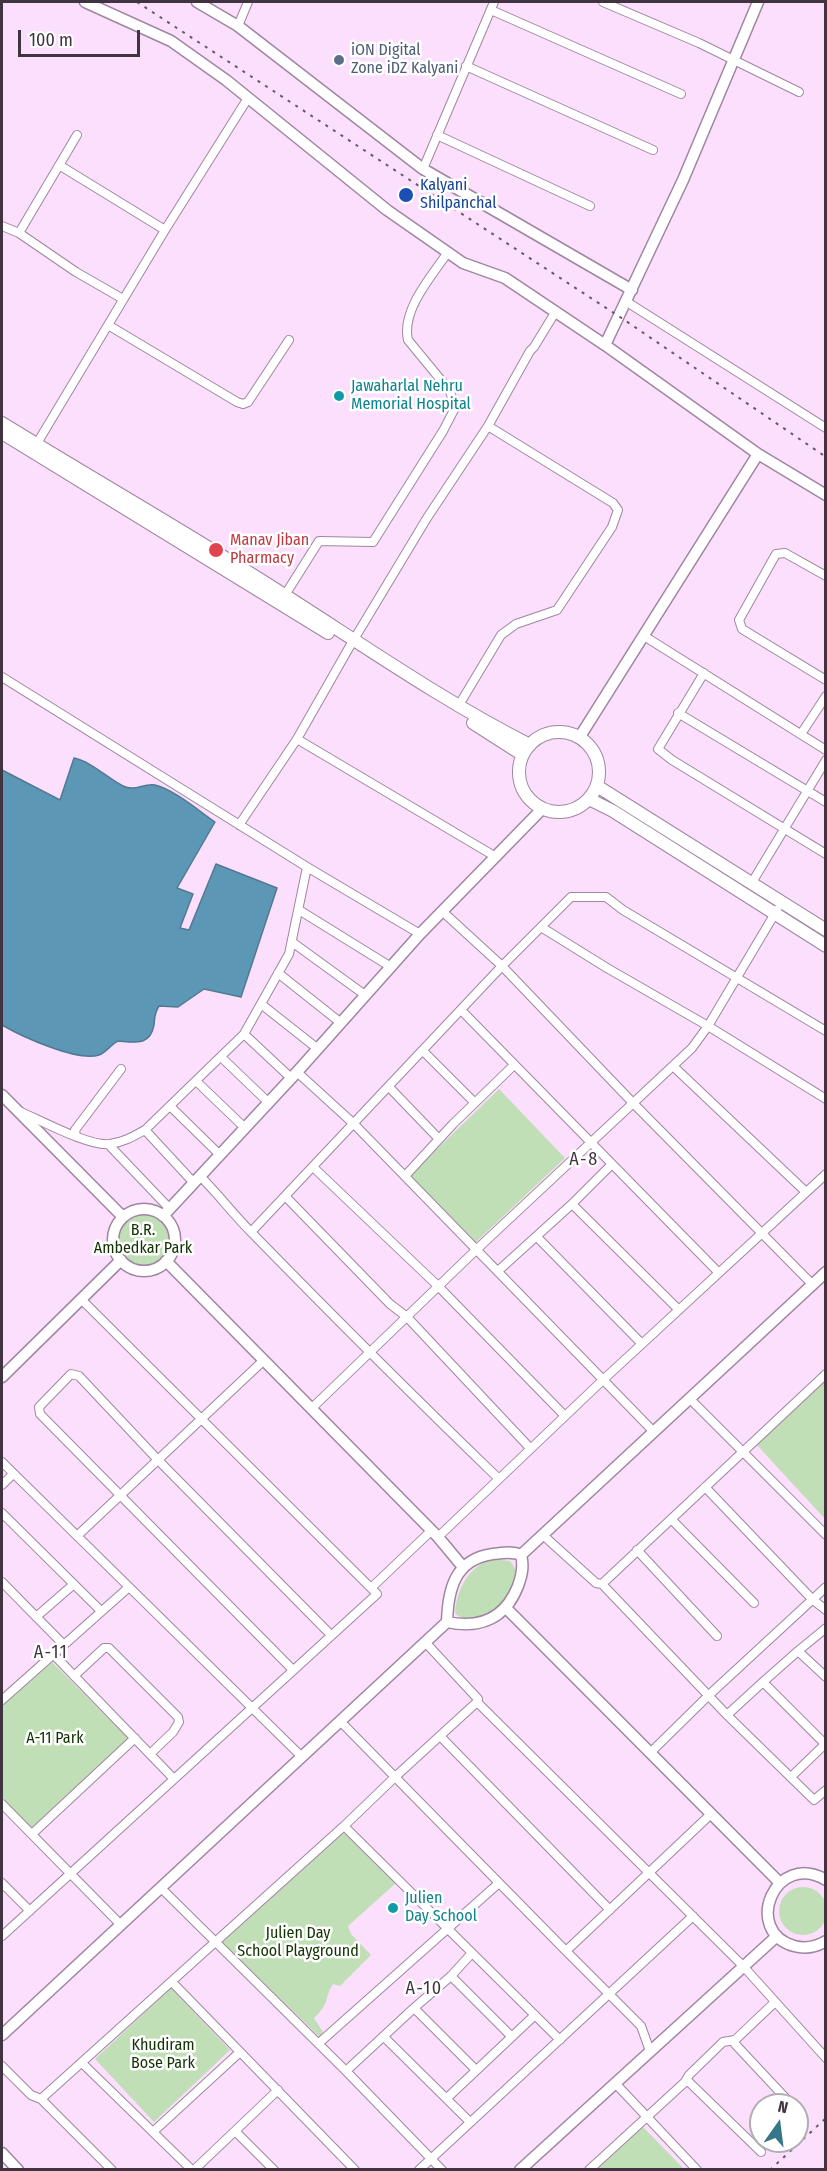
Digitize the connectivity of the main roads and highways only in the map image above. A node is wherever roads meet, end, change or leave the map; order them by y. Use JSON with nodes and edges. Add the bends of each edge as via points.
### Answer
{"nodes":[{"id":1,"x":2,"y":423,"type":"edge"},
{"id":2,"x":2,"y":434,"type":"edge"},
{"id":3,"x":352,"y":643,"type":"junction"},
{"id":4,"x":527,"y":750,"type":"junction"},
{"id":5,"x":597,"y":786,"type":"junction"},
{"id":6,"x":589,"y":799,"type":"junction"},
{"id":7,"x":778,"y":908,"type":"junction"},
{"id":8,"x":825,"y":930,"type":"edge"},
{"id":9,"x":825,"y":946,"type":"edge"}],
"edges":[{"from":1,"to":3,"type":"main road","via":[[285,595]]},
{"from":2,"to":3,"type":"main road"},
{"from":3,"to":4,"type":"main road"},
{"from":3,"to":4,"type":"main road"},
{"from":4,"to":5,"type":"main road","via":[[539,737],[552,733],[579,738],[588,744],[598,764]]},
{"from":4,"to":6,"type":"main road","via":[[519,767],[520,780],[532,802],[556,812],[580,807]]},
{"from":5,"to":6,"type":"main road"},
{"from":5,"to":7,"type":"main road","via":[[752,884]]},
{"from":6,"to":7,"type":"main road"},
{"from":7,"to":8,"type":"main road"},
{"from":7,"to":9,"type":"main road"}]}
